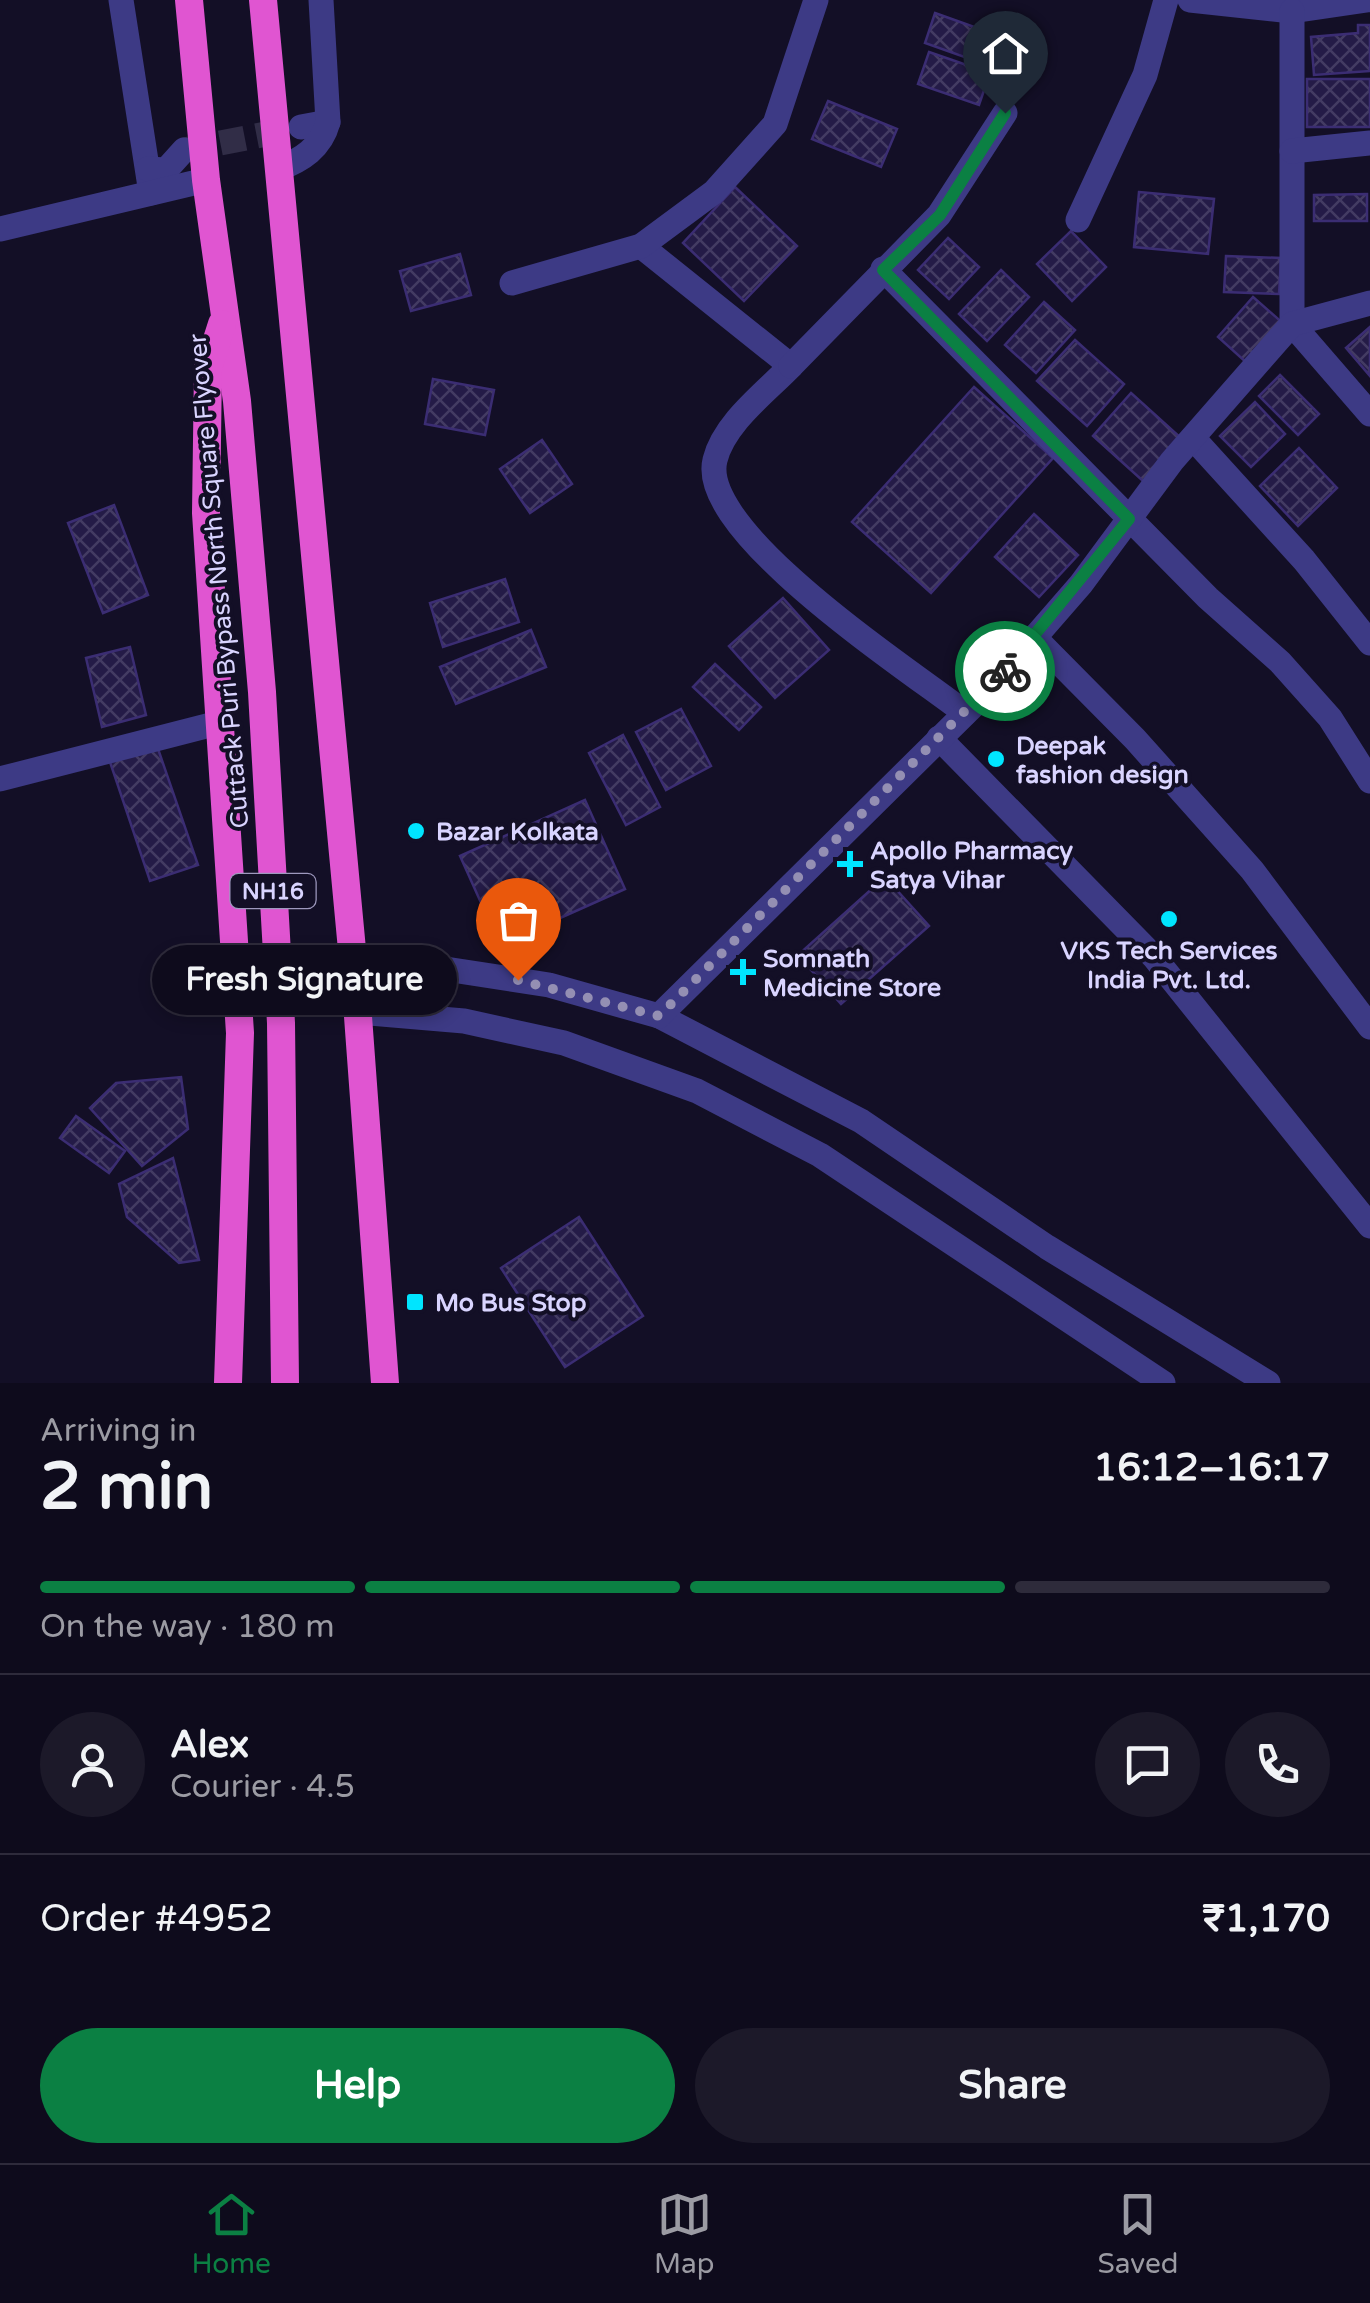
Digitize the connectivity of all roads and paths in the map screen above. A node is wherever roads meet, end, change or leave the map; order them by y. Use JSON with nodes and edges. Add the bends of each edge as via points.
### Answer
{"nodes":[{"id":1,"x":121,"y":0,"type":"edge"},
{"id":2,"x":189,"y":0,"type":"edge"},
{"id":3,"x":262,"y":0,"type":"edge"},
{"id":4,"x":321,"y":0,"type":"edge"},
{"id":5,"x":816,"y":0,"type":"edge"},
{"id":6,"x":1166,"y":0,"type":"edge"},
{"id":7,"x":1190,"y":0,"type":"edge"},
{"id":8,"x":1367,"y":0,"type":"edge"},
{"id":9,"x":1292,"y":11,"type":"junction"},
{"id":10,"x":1005,"y":113,"type":"dead end"},
{"id":11,"x":328,"y":122,"type":"junction"},
{"id":12,"x":301,"y":127,"type":"tunnel mouth"},
{"id":13,"x":1370,"y":143,"type":"edge"},
{"id":14,"x":184,"y":150,"type":"tunnel mouth"},
{"id":15,"x":1292,"y":151,"type":"junction"},
{"id":16,"x":278,"y":169,"type":"junction"},
{"id":17,"x":206,"y":180,"type":"junction"},
{"id":18,"x":149,"y":181,"type":"junction"},
{"id":19,"x":1078,"y":220,"type":"dead end"},
{"id":20,"x":0,"y":228,"type":"edge"},
{"id":21,"x":640,"y":246,"type":"junction"},
{"id":22,"x":883,"y":270,"type":"junction"},
{"id":23,"x":512,"y":283,"type":"dead end"},
{"id":24,"x":1370,"y":304,"type":"edge"},
{"id":25,"x":225,"y":313,"type":"junction"},
{"id":26,"x":1292,"y":324,"type":"junction"},
{"id":27,"x":791,"y":366,"type":"junction"},
{"id":28,"x":1370,"y":414,"type":"edge"},
{"id":29,"x":1193,"y":438,"type":"junction"},
{"id":30,"x":1129,"y":519,"type":"junction"},
{"id":31,"x":1034,"y":637,"type":"junction"},
{"id":32,"x":1370,"y":643,"type":"edge"},
{"id":33,"x":965,"y":713,"type":"junction"},
{"id":34,"x":222,"y":722,"type":"junction"},
{"id":35,"x":939,"y":738,"type":"junction"},
{"id":36,"x":0,"y":778,"type":"edge"},
{"id":37,"x":1370,"y":781,"type":"edge"},
{"id":38,"x":354,"y":970,"type":"junction"},
{"id":39,"x":358,"y":1008,"type":"junction"},
{"id":40,"x":659,"y":1016,"type":"junction"},
{"id":41,"x":1370,"y":1027,"type":"edge"},
{"id":42,"x":1370,"y":1226,"type":"edge"},
{"id":43,"x":228,"y":1383,"type":"edge"},
{"id":44,"x":284,"y":1383,"type":"edge"},
{"id":45,"x":385,"y":1383,"type":"edge"},
{"id":46,"x":1163,"y":1383,"type":"edge"},
{"id":47,"x":1268,"y":1383,"type":"edge"}],
"edges":[{"from":1,"to":18,"type":"street"},
{"from":2,"to":17,"type":"highway","number":"NH16"},
{"from":3,"to":16,"type":"highway","number":"NH16"},
{"from":4,"to":11,"type":"street"},
{"from":5,"to":21,"type":"street","via":[[775,124],[714,192]]},
{"from":6,"to":19,"type":"street","via":[[1145,75]]},
{"from":7,"to":9,"type":"street"},
{"from":8,"to":9,"type":"street"},
{"from":9,"to":15,"type":"street"},
{"from":10,"to":22,"type":"street","via":[[940,215]]},
{"from":11,"to":12,"type":"street"},
{"from":11,"to":16,"type":"street","via":[[309,154]]},
{"from":13,"to":15,"type":"street"},
{"from":14,"to":18,"type":"street"},
{"from":15,"to":26,"type":"street"},
{"from":16,"to":38,"type":"highway","number":"NH16"},
{"from":17,"to":18,"type":"street"},
{"from":17,"to":25,"type":"highway","number":"NH16"},
{"from":18,"to":20,"type":"street"},
{"from":21,"to":23,"type":"street"},
{"from":21,"to":27,"type":"street"},
{"from":22,"to":27,"type":"street"},
{"from":22,"to":30,"type":"street"},
{"from":24,"to":26,"type":"street"},
{"from":25,"to":34,"type":"highway","via":[[208,368],[206,420]]},
{"from":25,"to":44,"type":"highway","name":"Cuttack Puri Bypass North Square Flyover","number":"NH16","via":[[262,692],[281,1023]]},
{"from":26,"to":28,"type":"street"},
{"from":26,"to":29,"type":"street"},
{"from":27,"to":33,"type":"street","via":[[731,430],[715,458],[713,475],[724,507],[770,562]]},
{"from":29,"to":30,"type":"street"},
{"from":29,"to":32,"type":"street"},
{"from":30,"to":31,"type":"street"},
{"from":30,"to":37,"type":"street","via":[[1305,689]]},
{"from":31,"to":33,"type":"street"},
{"from":31,"to":41,"type":"street","via":[[1252,870]]},
{"from":33,"to":35,"type":"street"},
{"from":34,"to":36,"type":"street"},
{"from":34,"to":43,"type":"highway","via":[[240,1033]]},
{"from":35,"to":40,"type":"street"},
{"from":35,"to":42,"type":"street","via":[[1154,957]]},
{"from":38,"to":39,"type":"highway","number":"NH16"},
{"from":38,"to":40,"type":"street","via":[[426,966],[531,982]]},
{"from":39,"to":45,"type":"highway","number":"NH16"},
{"from":39,"to":46,"type":"street","via":[[564,1043],[697,1091],[820,1155]]},
{"from":40,"to":47,"type":"street","via":[[861,1120],[1047,1247]]}]}
